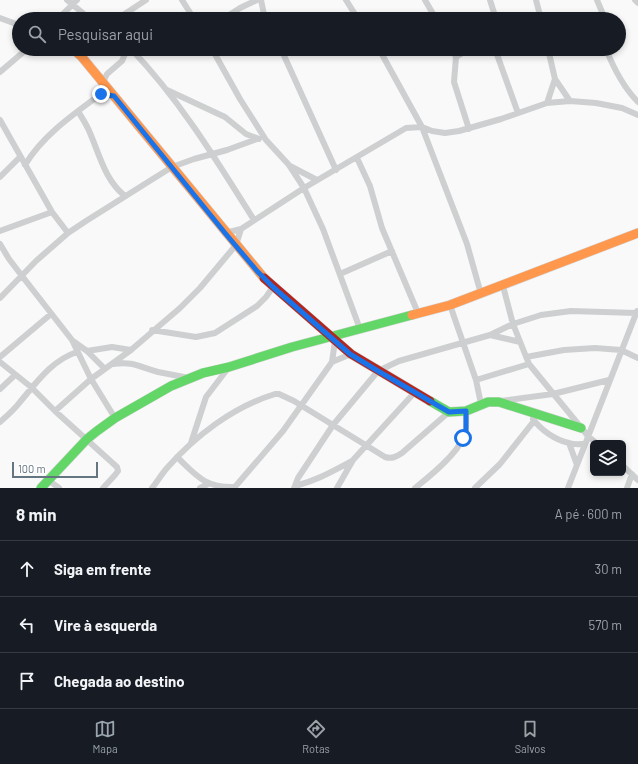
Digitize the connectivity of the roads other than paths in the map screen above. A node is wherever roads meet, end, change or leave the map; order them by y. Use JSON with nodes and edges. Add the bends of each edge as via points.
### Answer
{"nodes":[{"id":1,"x":146,"y":0,"type":"edge"},
{"id":2,"x":182,"y":0,"type":"edge"},
{"id":3,"x":257,"y":0,"type":"edge"},
{"id":4,"x":261,"y":0,"type":"edge"},
{"id":5,"x":346,"y":0,"type":"edge"},
{"id":6,"x":425,"y":0,"type":"edge"},
{"id":7,"x":490,"y":0,"type":"edge"},
{"id":8,"x":536,"y":0,"type":"edge"},
{"id":9,"x":597,"y":0,"type":"edge"},
{"id":10,"x":635,"y":0,"type":"edge"},
{"id":11,"x":72,"y":2,"type":"edge"},
{"id":12,"x":638,"y":3,"type":"edge"},
{"id":13,"x":64,"y":12,"type":"edge"},
{"id":14,"x":83,"y":12,"type":"edge"},
{"id":15,"x":128,"y":12,"type":"edge"},
{"id":16,"x":190,"y":12,"type":"edge"},
{"id":17,"x":234,"y":12,"type":"edge"},
{"id":18,"x":264,"y":12,"type":"edge"},
{"id":19,"x":354,"y":12,"type":"edge"},
{"id":20,"x":432,"y":12,"type":"edge"},
{"id":21,"x":494,"y":12,"type":"edge"},
{"id":22,"x":539,"y":12,"type":"edge"},
{"id":23,"x":602,"y":12,"type":"edge"},
{"id":24,"x":0,"y":18,"type":"edge"},
{"id":25,"x":12,"y":23,"type":"edge"},
{"id":26,"x":19,"y":56,"type":"edge"},
{"id":27,"x":81,"y":56,"type":"edge"},
{"id":28,"x":124,"y":56,"type":"edge"},
{"id":29,"x":137,"y":56,"type":"edge"},
{"id":30,"x":216,"y":56,"type":"edge"},
{"id":31,"x":284,"y":56,"type":"edge"},
{"id":32,"x":383,"y":56,"type":"edge"},
{"id":33,"x":498,"y":56,"type":"edge"},
{"id":34,"x":550,"y":56,"type":"edge"},
{"id":35,"x":609,"y":56,"type":"edge"},
{"id":36,"x":456,"y":57,"type":"edge"},
{"id":37,"x":0,"y":72,"type":"edge"},
{"id":38,"x":555,"y":79,"type":"junction"},
{"id":39,"x":102,"y":82,"type":"junction"},
{"id":40,"x":166,"y":90,"type":"junction"},
{"id":41,"x":101,"y":94,"type":"junction"},
{"id":42,"x":114,"y":96,"type":"junction"},
{"id":43,"x":570,"y":101,"type":"junction"},
{"id":44,"x":638,"y":102,"type":"edge"},
{"id":45,"x":547,"y":103,"type":"junction"},
{"id":46,"x":78,"y":111,"type":"junction"},
{"id":47,"x":518,"y":113,"type":"junction"},
{"id":48,"x":638,"y":114,"type":"edge"},
{"id":49,"x":0,"y":120,"type":"edge"},
{"id":50,"x":422,"y":127,"type":"junction"},
{"id":51,"x":469,"y":128,"type":"junction"},
{"id":52,"x":257,"y":139,"type":"junction"},
{"id":53,"x":266,"y":140,"type":"junction"},
{"id":54,"x":213,"y":154,"type":"junction"},
{"id":55,"x":20,"y":157,"type":"junction"},
{"id":56,"x":357,"y":158,"type":"junction"},
{"id":57,"x":25,"y":165,"type":"junction"},
{"id":58,"x":289,"y":165,"type":"junction"},
{"id":59,"x":172,"y":167,"type":"junction"},
{"id":60,"x":336,"y":170,"type":"junction"},
{"id":61,"x":0,"y":178,"type":"edge"},
{"id":62,"x":317,"y":180,"type":"junction"},
{"id":63,"x":304,"y":188,"type":"junction"},
{"id":64,"x":125,"y":196,"type":"junction"},
{"id":65,"x":52,"y":212,"type":"junction"},
{"id":66,"x":254,"y":220,"type":"junction"},
{"id":67,"x":241,"y":229,"type":"junction"},
{"id":68,"x":0,"y":231,"type":"edge"},
{"id":69,"x":68,"y":233,"type":"junction"},
{"id":70,"x":225,"y":233,"type":"junction"},
{"id":71,"x":638,"y":233,"type":"edge"},
{"id":72,"x":0,"y":244,"type":"edge"},
{"id":73,"x":236,"y":245,"type":"junction"},
{"id":74,"x":392,"y":251,"type":"junction"},
{"id":75,"x":0,"y":258,"type":"edge"},
{"id":76,"x":9,"y":258,"type":"junction"},
{"id":77,"x":340,"y":274,"type":"junction"},
{"id":78,"x":22,"y":276,"type":"junction"},
{"id":79,"x":502,"y":286,"type":"junction"},
{"id":80,"x":273,"y":287,"type":"junction"},
{"id":81,"x":481,"y":294,"type":"junction"},
{"id":82,"x":0,"y":298,"type":"edge"},
{"id":83,"x":450,"y":306,"type":"junction"},
{"id":84,"x":637,"y":311,"type":"edge"},
{"id":85,"x":418,"y":313,"type":"junction"},
{"id":86,"x":51,"y":314,"type":"junction"},
{"id":87,"x":513,"y":324,"type":"junction"},
{"id":88,"x":360,"y":329,"type":"junction"},
{"id":89,"x":152,"y":330,"type":"junction"},
{"id":90,"x":490,"y":335,"type":"junction"},
{"id":91,"x":333,"y":339,"type":"junction"},
{"id":92,"x":72,"y":340,"type":"junction"},
{"id":93,"x":463,"y":342,"type":"junction"},
{"id":94,"x":520,"y":342,"type":"junction"},
{"id":95,"x":131,"y":350,"type":"junction"},
{"id":96,"x":621,"y":350,"type":"junction"},
{"id":97,"x":87,"y":351,"type":"junction"},
{"id":98,"x":78,"y":352,"type":"junction"},
{"id":99,"x":350,"y":354,"type":"junction"},
{"id":100,"x":631,"y":354,"type":"junction"},
{"id":101,"x":0,"y":357,"type":"edge"},
{"id":102,"x":526,"y":357,"type":"junction"},
{"id":103,"x":638,"y":358,"type":"edge"},
{"id":104,"x":618,"y":360,"type":"junction"},
{"id":105,"x":0,"y":362,"type":"edge"},
{"id":106,"x":332,"y":362,"type":"junction"},
{"id":107,"x":112,"y":364,"type":"junction"},
{"id":108,"x":529,"y":364,"type":"junction"},
{"id":109,"x":229,"y":368,"type":"junction"},
{"id":110,"x":105,"y":369,"type":"junction"},
{"id":111,"x":378,"y":371,"type":"junction"},
{"id":112,"x":15,"y":375,"type":"junction"},
{"id":113,"x":189,"y":378,"type":"junction"},
{"id":114,"x":91,"y":379,"type":"junction"},
{"id":115,"x":476,"y":380,"type":"junction"},
{"id":116,"x":609,"y":380,"type":"junction"},
{"id":117,"x":32,"y":387,"type":"junction"},
{"id":118,"x":0,"y":389,"type":"edge"},
{"id":119,"x":415,"y":392,"type":"junction"},
{"id":120,"x":553,"y":394,"type":"junction"},
{"id":121,"x":306,"y":400,"type":"junction"},
{"id":122,"x":294,"y":401,"type":"junction"},
{"id":123,"x":499,"y":402,"type":"junction"},
{"id":124,"x":481,"y":404,"type":"junction"},
{"id":125,"x":302,"y":406,"type":"junction"},
{"id":126,"x":55,"y":411,"type":"junction"},
{"id":127,"x":466,"y":411,"type":"junction"},
{"id":128,"x":528,"y":411,"type":"junction"},
{"id":129,"x":449,"y":412,"type":"junction"},
{"id":130,"x":115,"y":418,"type":"junction"},
{"id":131,"x":534,"y":421,"type":"junction"},
{"id":132,"x":0,"y":422,"type":"edge"},
{"id":133,"x":333,"y":425,"type":"junction"},
{"id":134,"x":581,"y":428,"type":"junction"},
{"id":135,"x":588,"y":436,"type":"junction"},
{"id":136,"x":86,"y":439,"type":"junction"},
{"id":137,"x":593,"y":440,"type":"edge"},
{"id":138,"x":569,"y":443,"type":"junction"},
{"id":139,"x":585,"y":444,"type":"junction"},
{"id":140,"x":190,"y":445,"type":"junction"},
{"id":141,"x":365,"y":445,"type":"junction"},
{"id":142,"x":177,"y":457,"type":"junction"},
{"id":143,"x":353,"y":460,"type":"junction"},
{"id":144,"x":577,"y":465,"type":"junction"},
{"id":145,"x":626,"y":469,"type":"edge"},
{"id":146,"x":632,"y":474,"type":"junction"},
{"id":147,"x":48,"y":480,"type":"junction"},
{"id":148,"x":638,"y":480,"type":"edge"},
{"id":149,"x":208,"y":484,"type":"junction"},
{"id":150,"x":41,"y":488,"type":"edge"},
{"id":151,"x":59,"y":488,"type":"edge"},
{"id":152,"x":103,"y":488,"type":"edge"},
{"id":153,"x":152,"y":488,"type":"edge"},
{"id":154,"x":200,"y":488,"type":"edge"},
{"id":155,"x":234,"y":488,"type":"edge"},
{"id":156,"x":296,"y":488,"type":"edge"},
{"id":157,"x":338,"y":488,"type":"edge"},
{"id":158,"x":415,"y":488,"type":"edge"},
{"id":159,"x":475,"y":488,"type":"edge"},
{"id":160,"x":568,"y":488,"type":"edge"},
{"id":161,"x":627,"y":488,"type":"edge"}],
"edges":[{"from":1,"to":15,"type":"street"},
{"from":2,"to":16,"type":"street"},
{"from":3,"to":17,"type":"street"},
{"from":4,"to":18,"type":"street"},
{"from":5,"to":19,"type":"street"},
{"from":6,"to":20,"type":"street"},
{"from":7,"to":21,"type":"street"},
{"from":8,"to":22,"type":"street"},
{"from":9,"to":23,"type":"street"},
{"from":10,"to":12,"type":"street"},
{"from":11,"to":13,"type":"street"},
{"from":11,"to":14,"type":"street"},
{"from":24,"to":25,"type":"street"},
{"from":26,"to":37,"type":"street"},
{"from":27,"to":39,"type":"street"},
{"from":28,"to":39,"type":"street"},
{"from":29,"to":40,"type":"street"},
{"from":30,"to":53,"type":"street"},
{"from":31,"to":60,"type":"street"},
{"from":32,"to":50,"type":"street"},
{"from":33,"to":47,"type":"street"},
{"from":34,"to":38,"type":"street"},
{"from":35,"to":44,"type":"street","via":[[621,81]]},
{"from":36,"to":51,"type":"street","via":[[454,82]]},
{"from":38,"to":43,"type":"street"},
{"from":38,"to":45,"type":"street"},
{"from":39,"to":41,"type":"street"},
{"from":39,"to":42,"type":"street"},
{"from":40,"to":52,"type":"street","via":[[225,117],[246,134]]},
{"from":40,"to":54,"type":"street"},
{"from":41,"to":42,"type":"street"},
{"from":41,"to":46,"type":"street"},
{"from":42,"to":59,"type":"street"},
{"from":43,"to":45,"type":"street"},
{"from":43,"to":48,"type":"street","via":[[602,104]]},
{"from":45,"to":47,"type":"street"},
{"from":46,"to":57,"type":"street","via":[[36,149]]},
{"from":46,"to":64,"type":"street","via":[[114,187]]},
{"from":47,"to":51,"type":"street"},
{"from":49,"to":55,"type":"street"},
{"from":50,"to":51,"type":"street","via":[[445,132]]},
{"from":50,"to":56,"type":"street","via":[[406,128]]},
{"from":50,"to":81,"type":"street","via":[[467,244]]},
{"from":52,"to":53,"type":"street"},
{"from":52,"to":54,"type":"street"},
{"from":53,"to":58,"type":"street"},
{"from":54,"to":59,"type":"street"},
{"from":54,"to":66,"type":"street"},
{"from":55,"to":57,"type":"street"},
{"from":55,"to":61,"type":"street"},
{"from":56,"to":60,"type":"street"},
{"from":56,"to":74,"type":"street","via":[[370,186],[382,228]]},
{"from":57,"to":65,"type":"street"},
{"from":58,"to":62,"type":"street"},
{"from":58,"to":63,"type":"street"},
{"from":59,"to":64,"type":"street"},
{"from":59,"to":70,"type":"street"},
{"from":60,"to":62,"type":"street"},
{"from":62,"to":63,"type":"street"},
{"from":63,"to":66,"type":"street"},
{"from":63,"to":77,"type":"street"},
{"from":64,"to":69,"type":"street"},
{"from":65,"to":68,"type":"street"},
{"from":65,"to":69,"type":"street"},
{"from":66,"to":67,"type":"street"},
{"from":67,"to":70,"type":"street"},
{"from":67,"to":73,"type":"street"},
{"from":69,"to":78,"type":"street"},
{"from":70,"to":73,"type":"street"},
{"from":71,"to":79,"type":"street"},
{"from":72,"to":76,"type":"street"},
{"from":73,"to":80,"type":"street"},
{"from":73,"to":89,"type":"street","via":[[200,288]]},
{"from":74,"to":77,"type":"street"},
{"from":74,"to":85,"type":"street"},
{"from":75,"to":76,"type":"street"},
{"from":76,"to":78,"type":"street"},
{"from":77,"to":88,"type":"street"},
{"from":78,"to":82,"type":"street"},
{"from":78,"to":86,"type":"street"},
{"from":79,"to":81,"type":"street"},
{"from":79,"to":87,"type":"street"},
{"from":80,"to":89,"type":"street","via":[[258,306],[215,333],[196,337]]},
{"from":80,"to":91,"type":"street"},
{"from":81,"to":83,"type":"street"},
{"from":83,"to":85,"type":"street"},
{"from":83,"to":93,"type":"street"},
{"from":84,"to":87,"type":"street","via":[[571,311],[541,315]]},
{"from":84,"to":96,"type":"street"},
{"from":85,"to":88,"type":"street"},
{"from":86,"to":92,"type":"street"},
{"from":86,"to":101,"type":"street"},
{"from":87,"to":90,"type":"street"},
{"from":87,"to":94,"type":"street"},
{"from":88,"to":91,"type":"street"},
{"from":89,"to":95,"type":"street"},
{"from":90,"to":93,"type":"street"},
{"from":90,"to":94,"type":"street"},
{"from":91,"to":99,"type":"street"},
{"from":91,"to":106,"type":"street"},
{"from":91,"to":109,"type":"street","via":[[292,347]]},
{"from":92,"to":97,"type":"street"},
{"from":92,"to":98,"type":"street"},
{"from":93,"to":111,"type":"street","via":[[400,361]]},
{"from":93,"to":115,"type":"street"},
{"from":94,"to":102,"type":"street"},
{"from":95,"to":97,"type":"street","via":[[112,347]]},
{"from":95,"to":107,"type":"street"},
{"from":96,"to":100,"type":"street"},
{"from":96,"to":102,"type":"street","via":[[572,349]]},
{"from":96,"to":104,"type":"street"},
{"from":97,"to":110,"type":"street"},
{"from":98,"to":114,"type":"street"},
{"from":98,"to":117,"type":"street","via":[[54,366]]},
{"from":99,"to":106,"type":"street"},
{"from":99,"to":111,"type":"street"},
{"from":100,"to":103,"type":"street"},
{"from":100,"to":104,"type":"street"},
{"from":102,"to":108,"type":"street"},
{"from":104,"to":116,"type":"street"},
{"from":105,"to":112,"type":"street"},
{"from":106,"to":121,"type":"street"},
{"from":107,"to":110,"type":"street"},
{"from":107,"to":113,"type":"street","via":[[133,363]]},
{"from":108,"to":115,"type":"street"},
{"from":108,"to":120,"type":"street"},
{"from":109,"to":113,"type":"street"},
{"from":109,"to":140,"type":"street","via":[[206,397]]},
{"from":110,"to":114,"type":"street"},
{"from":111,"to":119,"type":"street"},
{"from":111,"to":133,"type":"street"},
{"from":112,"to":117,"type":"street"},
{"from":112,"to":118,"type":"street"},
{"from":113,"to":130,"type":"street"},
{"from":114,"to":126,"type":"street"},
{"from":114,"to":130,"type":"street"},
{"from":115,"to":124,"type":"street"},
{"from":116,"to":120,"type":"street"},
{"from":116,"to":135,"type":"street"},
{"from":117,"to":126,"type":"street"},
{"from":117,"to":132,"type":"street"},
{"from":119,"to":129,"type":"street"},
{"from":119,"to":141,"type":"street"},
{"from":120,"to":123,"type":"street"},
{"from":120,"to":134,"type":"street"},
{"from":121,"to":122,"type":"street"},
{"from":121,"to":125,"type":"street"},
{"from":122,"to":125,"type":"street"},
{"from":122,"to":140,"type":"street","via":[[279,394],[269,396],[221,420]]},
{"from":123,"to":124,"type":"street"},
{"from":123,"to":128,"type":"street"},
{"from":124,"to":127,"type":"street"},
{"from":125,"to":133,"type":"street"},
{"from":125,"to":155,"type":"street"},
{"from":126,"to":136,"type":"street"},
{"from":127,"to":129,"type":"street"},
{"from":127,"to":158,"type":"street","via":[[466,433],[460,444],[438,470]]},
{"from":128,"to":131,"type":"street"},
{"from":128,"to":134,"type":"street"},
{"from":129,"to":141,"type":"street","via":[[396,457],[384,457]]},
{"from":130,"to":136,"type":"street"},
{"from":131,"to":138,"type":"street","via":[[547,433]]},
{"from":131,"to":159,"type":"street","via":[[500,464]]},
{"from":133,"to":141,"type":"street"},
{"from":133,"to":156,"type":"street","via":[[298,478]]},
{"from":134,"to":135,"type":"street"},
{"from":135,"to":137,"type":"street"},
{"from":135,"to":139,"type":"street"},
{"from":136,"to":147,"type":"street"},
{"from":136,"to":152,"type":"street","via":[[118,471]]},
{"from":138,"to":139,"type":"street"},
{"from":138,"to":144,"type":"street"},
{"from":139,"to":144,"type":"street"},
{"from":140,"to":142,"type":"street"},
{"from":141,"to":143,"type":"street"},
{"from":142,"to":149,"type":"street"},
{"from":142,"to":153,"type":"street"},
{"from":143,"to":156,"type":"street","via":[[323,477]]},
{"from":143,"to":157,"type":"street"},
{"from":144,"to":160,"type":"street"},
{"from":145,"to":146,"type":"street"},
{"from":146,"to":148,"type":"street"},
{"from":146,"to":161,"type":"street"},
{"from":147,"to":150,"type":"street"},
{"from":147,"to":151,"type":"street"},
{"from":149,"to":154,"type":"street"},
{"from":149,"to":155,"type":"street"}]}
